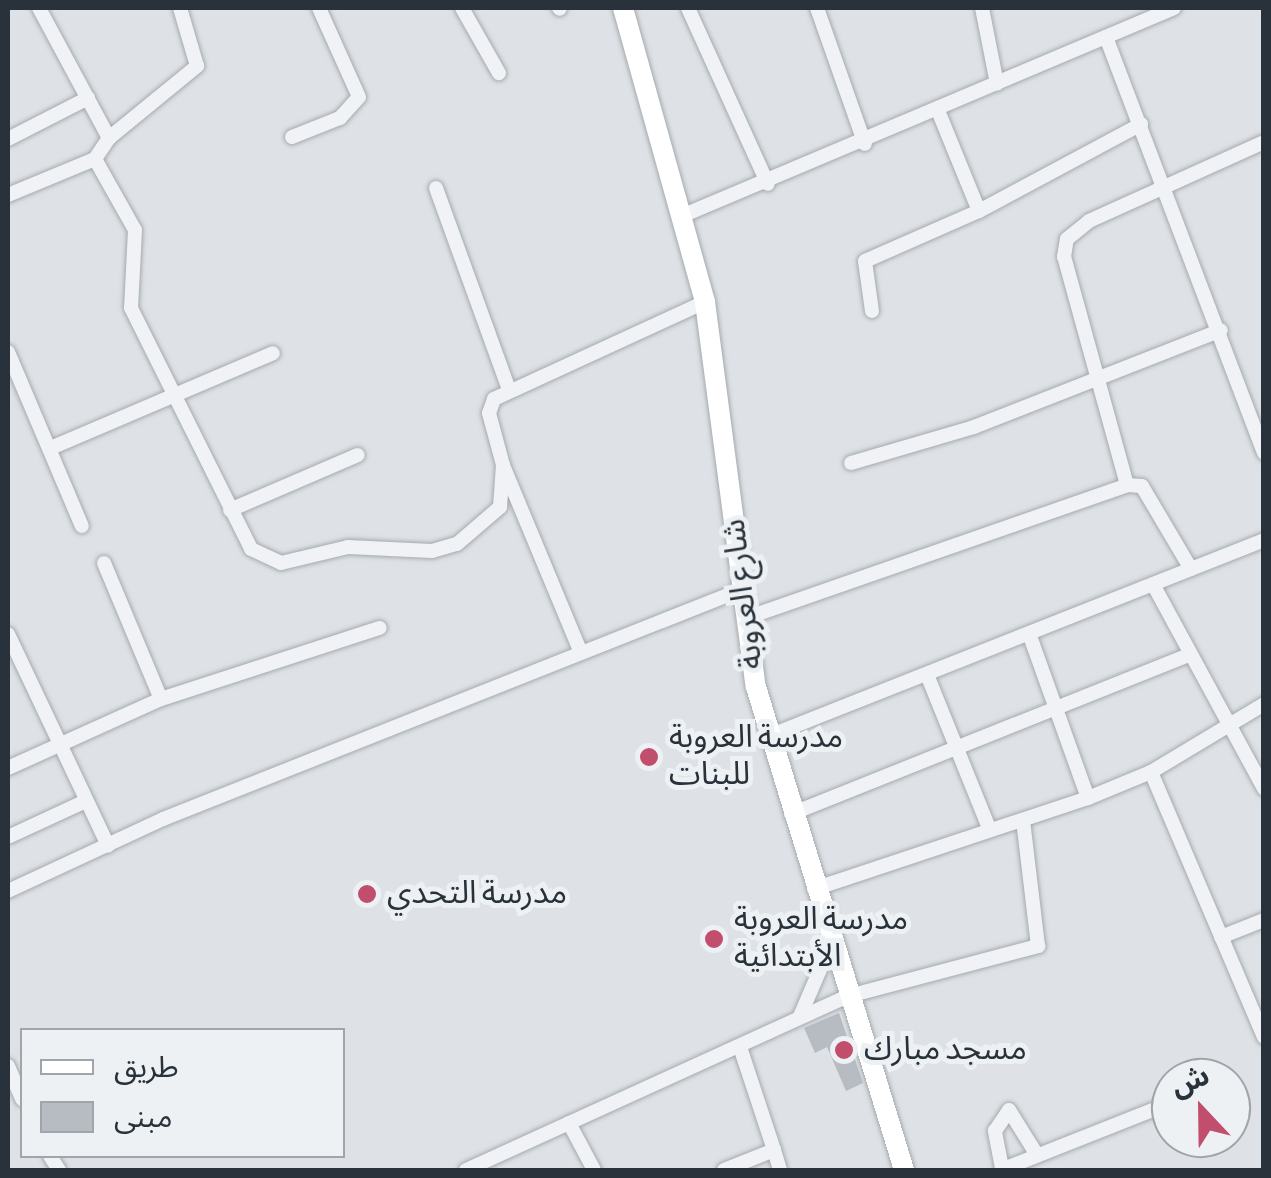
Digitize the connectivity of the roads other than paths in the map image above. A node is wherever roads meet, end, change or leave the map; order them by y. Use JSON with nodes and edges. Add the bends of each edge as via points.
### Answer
{"nodes":[{"id":1,"x":40,"y":8,"type":"edge"},
{"id":2,"x":180,"y":8,"type":"edge"},
{"id":3,"x":319,"y":8,"type":"edge"},
{"id":4,"x":462,"y":8,"type":"edge"},
{"id":5,"x":624,"y":8,"type":"edge"},
{"id":6,"x":688,"y":8,"type":"edge"},
{"id":7,"x":817,"y":8,"type":"edge"},
{"id":8,"x":982,"y":8,"type":"edge"},
{"id":9,"x":1174,"y":8,"type":"edge"},
{"id":10,"x":1106,"y":37,"type":"junction"},
{"id":11,"x":499,"y":72,"type":"dead end"},
{"id":12,"x":997,"y":84,"type":"junction"},
{"id":13,"x":88,"y":98,"type":"junction"},
{"id":14,"x":939,"y":113,"type":"junction"},
{"id":15,"x":1141,"y":124,"type":"junction"},
{"id":16,"x":109,"y":138,"type":"junction"},
{"id":17,"x":292,"y":138,"type":"dead end"},
{"id":18,"x":8,"y":140,"type":"edge"},
{"id":19,"x":1264,"y":142,"type":"edge"},
{"id":20,"x":866,"y":144,"type":"junction"},
{"id":21,"x":94,"y":158,"type":"junction"},
{"id":22,"x":768,"y":184,"type":"junction"},
{"id":23,"x":1165,"y":186,"type":"junction"},
{"id":24,"x":436,"y":188,"type":"dead end"},
{"id":25,"x":8,"y":195,"type":"edge"},
{"id":26,"x":979,"y":211,"type":"junction"},
{"id":27,"x":684,"y":216,"type":"junction"},
{"id":28,"x":705,"y":302,"type":"junction"},
{"id":29,"x":872,"y":310,"type":"dead end"},
{"id":30,"x":1221,"y":330,"type":"junction"},
{"id":31,"x":8,"y":352,"type":"edge"},
{"id":32,"x":273,"y":352,"type":"dead end"},
{"id":33,"x":1102,"y":376,"type":"junction"},
{"id":34,"x":508,"y":387,"type":"junction"},
{"id":35,"x":177,"y":394,"type":"junction"},
{"id":36,"x":53,"y":447,"type":"junction"},
{"id":37,"x":1264,"y":453,"type":"edge"},
{"id":38,"x":358,"y":455,"type":"dead end"},
{"id":39,"x":852,"y":463,"type":"dead end"},
{"id":40,"x":503,"y":465,"type":"junction"},
{"id":41,"x":1127,"y":485,"type":"junction"},
{"id":42,"x":230,"y":510,"type":"junction"},
{"id":43,"x":82,"y":526,"type":"dead end"},
{"id":44,"x":1264,"y":540,"type":"edge"},
{"id":45,"x":104,"y":563,"type":"dead end"},
{"id":46,"x":1191,"y":569,"type":"junction"},
{"id":47,"x":1154,"y":586,"type":"junction"},
{"id":48,"x":743,"y":589,"type":"junction"},
{"id":49,"x":746,"y":618,"type":"junction"},
{"id":50,"x":380,"y":628,"type":"dead end"},
{"id":51,"x":1031,"y":639,"type":"junction"},
{"id":52,"x":9,"y":644,"type":"edge"},
{"id":53,"x":579,"y":648,"type":"junction"},
{"id":54,"x":1189,"y":655,"type":"junction"},
{"id":55,"x":928,"y":677,"type":"junction"},
{"id":56,"x":161,"y":699,"type":"junction"},
{"id":57,"x":1264,"y":704,"type":"edge"},
{"id":58,"x":1060,"y":712,"type":"junction"},
{"id":59,"x":1232,"y":725,"type":"junction"},
{"id":60,"x":770,"y":736,"type":"junction"},
{"id":61,"x":57,"y":743,"type":"junction"},
{"id":62,"x":958,"y":747,"type":"junction"},
{"id":63,"x":8,"y":768,"type":"edge"},
{"id":64,"x":1151,"y":772,"type":"junction"},
{"id":65,"x":1264,"y":789,"type":"edge"},
{"id":66,"x":1088,"y":798,"type":"junction"},
{"id":67,"x":86,"y":802,"type":"junction"},
{"id":68,"x":792,"y":814,"type":"junction"},
{"id":69,"x":1023,"y":820,"type":"junction"},
{"id":70,"x":990,"y":828,"type":"junction"},
{"id":71,"x":8,"y":837,"type":"edge"},
{"id":72,"x":108,"y":846,"type":"junction"},
{"id":73,"x":814,"y":889,"type":"junction"},
{"id":74,"x":8,"y":891,"type":"edge"},
{"id":75,"x":1264,"y":920,"type":"edge"},
{"id":76,"x":1221,"y":937,"type":"junction"},
{"id":77,"x":830,"y":944,"type":"junction"},
{"id":78,"x":845,"y":997,"type":"junction"},
{"id":79,"x":800,"y":1016,"type":"junction"},
{"id":80,"x":1264,"y":1038,"type":"edge"},
{"id":81,"x":740,"y":1047,"type":"junction"},
{"id":82,"x":8,"y":1066,"type":"edge"},
{"id":83,"x":20,"y":1094,"type":"edge"},
{"id":84,"x":1151,"y":1111,"type":"edge"},
{"id":85,"x":569,"y":1123,"type":"junction"},
{"id":86,"x":774,"y":1150,"type":"junction"},
{"id":87,"x":1037,"y":1155,"type":"junction"},
{"id":88,"x":1002,"y":1169,"type":"edge"},
{"id":89,"x":468,"y":1170,"type":"edge"},
{"id":90,"x":594,"y":1170,"type":"edge"},
{"id":91,"x":724,"y":1170,"type":"edge"},
{"id":92,"x":780,"y":1170,"type":"edge"},
{"id":93,"x":904,"y":1170,"type":"edge"}],
"edges":[{"from":1,"to":13,"type":"street"},
{"from":2,"to":16,"type":"street","via":[[198,66]]},
{"from":3,"to":17,"type":"street","via":[[359,97],[340,118]]},
{"from":4,"to":11,"type":"street"},
{"from":5,"to":27,"type":"street","name":"شارع العروبة"},
{"from":6,"to":22,"type":"street"},
{"from":7,"to":20,"type":"street"},
{"from":8,"to":12,"type":"street"},
{"from":9,"to":10,"type":"street"},
{"from":10,"to":12,"type":"street"},
{"from":10,"to":15,"type":"street"},
{"from":12,"to":14,"type":"street"},
{"from":13,"to":16,"type":"street"},
{"from":13,"to":18,"type":"street"},
{"from":14,"to":20,"type":"street"},
{"from":14,"to":26,"type":"street"},
{"from":15,"to":23,"type":"street"},
{"from":15,"to":26,"type":"street"},
{"from":16,"to":21,"type":"street"},
{"from":19,"to":23,"type":"street"},
{"from":20,"to":22,"type":"street"},
{"from":21,"to":25,"type":"street"},
{"from":21,"to":35,"type":"street","via":[[134,230],[131,308]]},
{"from":22,"to":27,"type":"street"},
{"from":23,"to":30,"type":"street"},
{"from":23,"to":33,"type":"street","via":[[1066,239],[1064,257]]},
{"from":24,"to":34,"type":"street"},
{"from":26,"to":29,"type":"street","via":[[865,261]]},
{"from":27,"to":28,"type":"street","name":"شارع العروبة"},
{"from":28,"to":34,"type":"street"},
{"from":28,"to":48,"type":"street","name":"شارع العروبة"},
{"from":30,"to":33,"type":"street"},
{"from":30,"to":37,"type":"street"},
{"from":31,"to":36,"type":"street"},
{"from":32,"to":35,"type":"street"},
{"from":33,"to":39,"type":"street","via":[[974,427]]},
{"from":33,"to":41,"type":"street"},
{"from":34,"to":40,"type":"street","via":[[490,413]]},
{"from":35,"to":36,"type":"street"},
{"from":35,"to":42,"type":"street"},
{"from":36,"to":43,"type":"street"},
{"from":38,"to":42,"type":"street"},
{"from":40,"to":42,"type":"street","via":[[500,507],[484,527],[432,551],[348,547],[281,563],[250,548]]},
{"from":40,"to":53,"type":"street"},
{"from":41,"to":46,"type":"street","via":[[1142,486]]},
{"from":41,"to":49,"type":"street"},
{"from":44,"to":46,"type":"street"},
{"from":45,"to":56,"type":"street"},
{"from":46,"to":47,"type":"street"},
{"from":47,"to":51,"type":"street"},
{"from":47,"to":54,"type":"street"},
{"from":48,"to":49,"type":"street","name":"شارع العروبة"},
{"from":48,"to":53,"type":"street"},
{"from":49,"to":60,"type":"street","name":"شارع العروبة"},
{"from":50,"to":56,"type":"street"},
{"from":51,"to":55,"type":"street"},
{"from":51,"to":58,"type":"street"},
{"from":52,"to":61,"type":"street"},
{"from":53,"to":72,"type":"street"},
{"from":54,"to":58,"type":"street"},
{"from":54,"to":59,"type":"street"},
{"from":55,"to":60,"type":"street"},
{"from":55,"to":62,"type":"street"},
{"from":56,"to":61,"type":"street"},
{"from":57,"to":59,"type":"street"},
{"from":58,"to":62,"type":"street"},
{"from":58,"to":66,"type":"street"},
{"from":59,"to":64,"type":"street"},
{"from":59,"to":65,"type":"street"},
{"from":60,"to":68,"type":"street","name":"شارع العروبة"},
{"from":61,"to":63,"type":"street"},
{"from":61,"to":67,"type":"street"},
{"from":62,"to":68,"type":"street"},
{"from":62,"to":70,"type":"street"},
{"from":64,"to":66,"type":"street"},
{"from":64,"to":76,"type":"street"},
{"from":66,"to":69,"type":"street"},
{"from":67,"to":71,"type":"street"},
{"from":67,"to":72,"type":"street"},
{"from":68,"to":73,"type":"street","name":"شارع العروبة"},
{"from":69,"to":70,"type":"street"},
{"from":69,"to":78,"type":"street","via":[[1038,946]]},
{"from":70,"to":73,"type":"street"},
{"from":72,"to":74,"type":"street"},
{"from":73,"to":77,"type":"street","name":"شارع العروبة"},
{"from":75,"to":76,"type":"street"},
{"from":76,"to":80,"type":"street"},
{"from":77,"to":78,"type":"street","name":"شارع العروبة"},
{"from":77,"to":79,"type":"street"},
{"from":78,"to":79,"type":"street"},
{"from":78,"to":93,"type":"street","name":"شارع العروبة"},
{"from":79,"to":81,"type":"street"},
{"from":81,"to":85,"type":"street"},
{"from":81,"to":86,"type":"street"},
{"from":82,"to":83,"type":"street"},
{"from":84,"to":87,"type":"street"},
{"from":85,"to":89,"type":"street"},
{"from":85,"to":90,"type":"street"},
{"from":86,"to":91,"type":"street"},
{"from":86,"to":92,"type":"street"},
{"from":87,"to":88,"type":"street"},
{"from":87,"to":88,"type":"street","via":[[1008,1110],[995,1130]]}]}
